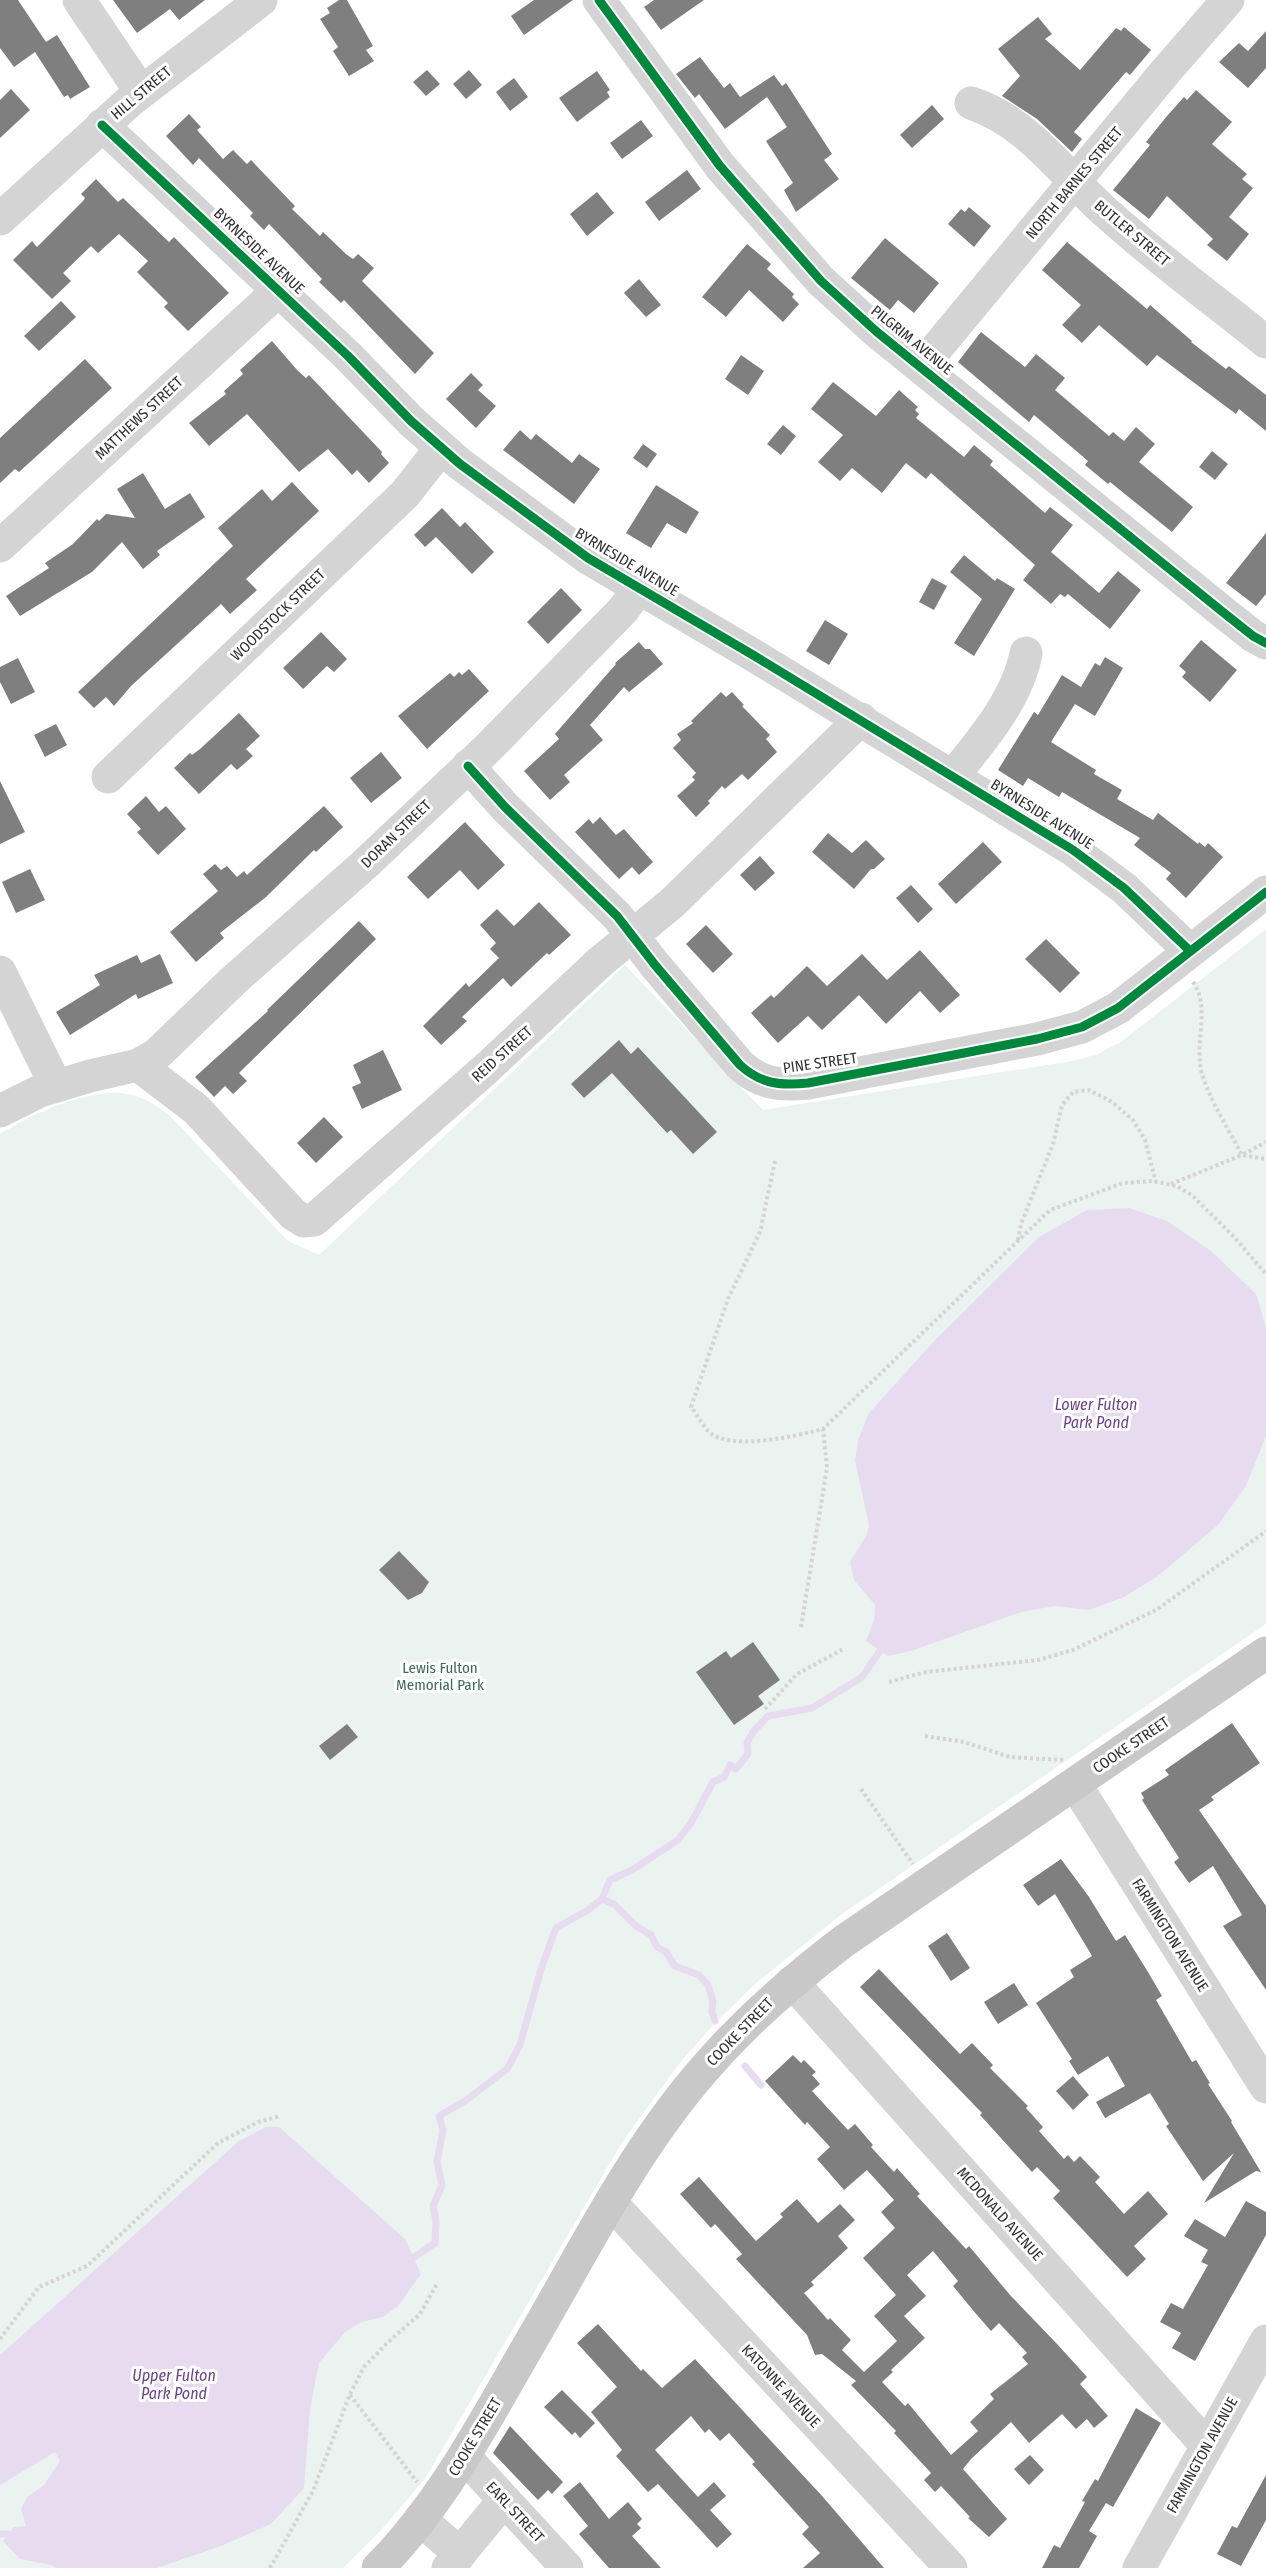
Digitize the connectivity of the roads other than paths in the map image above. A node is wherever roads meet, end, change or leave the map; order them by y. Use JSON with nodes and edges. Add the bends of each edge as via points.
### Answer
{"nodes":[{"id":1,"x":79,"y":0,"type":"edge"},
{"id":2,"x":261,"y":0,"type":"edge"},
{"id":3,"x":598,"y":0,"type":"edge"},
{"id":4,"x":1228,"y":0,"type":"edge"},
{"id":5,"x":141,"y":92,"type":"junction"},
{"id":6,"x":971,"y":103,"type":"dead end"},
{"id":7,"x":102,"y":126,"type":"junction"},
{"id":8,"x":1075,"y":181,"type":"junction"},
{"id":9,"x":0,"y":219,"type":"edge"},
{"id":10,"x":279,"y":290,"type":"junction"},
{"id":11,"x":1266,"y":342,"type":"edge"},
{"id":12,"x":921,"y":367,"type":"junction"},
{"id":13,"x":441,"y":448,"type":"junction"},
{"id":14,"x":0,"y":546,"type":"edge"},
{"id":15,"x":639,"y":588,"type":"junction"},
{"id":16,"x":1266,"y":643,"type":"edge"},
{"id":17,"x":1026,"y":653,"type":"dead end"},
{"id":18,"x":861,"y":719,"type":"junction"},
{"id":19,"x":468,"y":766,"type":"junction"},
{"id":20,"x":953,"y":776,"type":"junction"},
{"id":21,"x":108,"y":777,"type":"dead end"},
{"id":22,"x":1266,"y":892,"type":"edge"},
{"id":23,"x":633,"y":936,"type":"junction"},
{"id":24,"x":1190,"y":951,"type":"junction"},
{"id":25,"x":0,"y":972,"type":"edge"},
{"id":26,"x":138,"y":1065,"type":"junction"},
{"id":27,"x":56,"y":1086,"type":"junction"},
{"id":28,"x":0,"y":1111,"type":"edge"},
{"id":29,"x":1266,"y":1653,"type":"edge"},
{"id":30,"x":1072,"y":1773,"type":"junction"},
{"id":31,"x":792,"y":1982,"type":"junction"},
{"id":32,"x":1266,"y":2086,"type":"edge"},
{"id":33,"x":612,"y":2204,"type":"junction"},
{"id":34,"x":1266,"y":2341,"type":"edge"},
{"id":35,"x":1207,"y":2446,"type":"junction"},
{"id":36,"x":464,"y":2456,"type":"junction"},
{"id":37,"x":504,"y":2500,"type":"junction"},
{"id":38,"x":420,"y":2519,"type":"junction"},
{"id":39,"x":454,"y":2561,"type":"edge"},
{"id":40,"x":1147,"y":2565,"type":"edge"},
{"id":41,"x":378,"y":2568,"type":"edge"},
{"id":42,"x":567,"y":2568,"type":"edge"},
{"id":43,"x":951,"y":2568,"type":"edge"}],
"edges":[{"from":1,"to":5,"type":"street"},
{"from":2,"to":5,"type":"street","name":"HILL STREET"},
{"from":3,"to":12,"type":"street","name":"PILGRIM AVENUE","via":[[720,166],[792,249],[849,308]]},
{"from":4,"to":8,"type":"street","name":"NORTH BARNES STREET"},
{"from":5,"to":7,"type":"street","name":"HILL STREET"},
{"from":6,"to":8,"type":"street","name":"BUTLER STREET","via":[[1005,118]]},
{"from":7,"to":9,"type":"street","name":"HILL STREET"},
{"from":7,"to":10,"type":"street","name":"BYRNESIDE AVENUE"},
{"from":8,"to":11,"type":"street","name":"BUTLER STREET","via":[[1103,209]]},
{"from":8,"to":12,"type":"street","name":"NORTH BARNES STREET"},
{"from":10,"to":13,"type":"street","name":"BYRNESIDE AVENUE"},
{"from":10,"to":14,"type":"street","name":"MATTHEWS STREET"},
{"from":12,"to":16,"type":"street","name":"PILGRIM AVENUE"},
{"from":13,"to":15,"type":"street","name":"BYRNESIDE AVENUE","via":[[557,537]]},
{"from":13,"to":21,"type":"street","name":"WOODSTOCK STREET","via":[[405,494]]},
{"from":15,"to":18,"type":"street","name":"BYRNESIDE AVENUE"},
{"from":15,"to":19,"type":"street","name":"DORAN STREET","via":[[623,610]]},
{"from":17,"to":20,"type":"street","via":[[1016,685]]},
{"from":18,"to":20,"type":"street","name":"BYRNESIDE AVENUE"},
{"from":18,"to":23,"type":"street","name":"REID STREET","via":[[711,867]]},
{"from":19,"to":23,"type":"street","name":"PINE STREET"},
{"from":19,"to":26,"type":"street","name":"DORAN STREET","via":[[163,1050]]},
{"from":20,"to":24,"type":"street","name":"BYRNESIDE AVENUE","via":[[1091,862],[1138,900]]},
{"from":22,"to":24,"type":"street","name":"PINE STREET"},
{"from":23,"to":24,"type":"street","name":"PINE STREET","via":[[740,1065],[756,1078],[781,1085],[1026,1041],[1082,1027],[1118,1008]]},
{"from":23,"to":26,"type":"street","name":"REID STREET","via":[[314,1220],[304,1221],[293,1214],[196,1109]]},
{"from":25,"to":27,"type":"street"},
{"from":26,"to":27,"type":"street","name":"DORAN STREET"},
{"from":27,"to":28,"type":"street","name":"DORAN STREET"},
{"from":29,"to":30,"type":"main road","name":"COOKE STREET"},
{"from":30,"to":31,"type":"main road","name":"COOKE STREET"},
{"from":30,"to":32,"type":"street","name":"FARMINGTON AVENUE"},
{"from":31,"to":33,"type":"main road","name":"COOKE STREET","via":[[694,2081],[660,2126]]},
{"from":31,"to":35,"type":"street","name":"MCDONALD AVENUE"},
{"from":33,"to":36,"type":"main road","name":"COOKE STREET"},
{"from":33,"to":43,"type":"street","name":"KATONNE AVENUE"},
{"from":34,"to":35,"type":"street","name":"FARMINGTON AVENUE"},
{"from":35,"to":40,"type":"street","name":"FARMINGTON AVENUE"},
{"from":36,"to":37,"type":"street","name":"EARL STREET"},
{"from":36,"to":38,"type":"main road","name":"COOKE STREET"},
{"from":37,"to":39,"type":"street"},
{"from":37,"to":42,"type":"street","name":"EARL STREET"},
{"from":38,"to":39,"type":"street"},
{"from":38,"to":41,"type":"main road","name":"COOKE STREET"}]}
